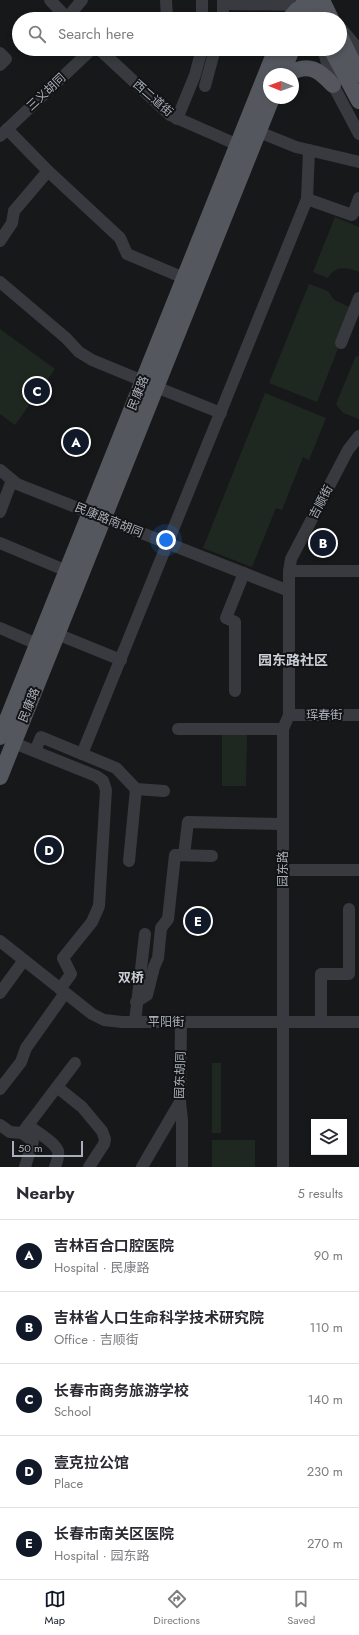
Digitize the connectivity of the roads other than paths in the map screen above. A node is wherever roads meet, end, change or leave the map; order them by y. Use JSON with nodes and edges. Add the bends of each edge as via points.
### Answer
{"nodes":[{"id":1,"x":50,"y":0,"type":"edge"},
{"id":2,"x":82,"y":0,"type":"edge"},
{"id":3,"x":166,"y":0,"type":"edge"},
{"id":4,"x":202,"y":0,"type":"edge"},
{"id":5,"x":322,"y":0,"type":"edge"},
{"id":6,"x":223,"y":2,"type":"edge"},
{"id":7,"x":309,"y":2,"type":"edge"},
{"id":8,"x":61,"y":12,"type":"edge"},
{"id":9,"x":73,"y":12,"type":"edge"},
{"id":10,"x":167,"y":12,"type":"edge"},
{"id":11,"x":202,"y":12,"type":"edge"},
{"id":12,"x":295,"y":12,"type":"edge"},
{"id":13,"x":320,"y":12,"type":"edge"},
{"id":14,"x":325,"y":12,"type":"edge"},
{"id":15,"x":347,"y":36,"type":"edge"},
{"id":16,"x":347,"y":50,"type":"edge"},
{"id":17,"x":359,"y":50,"type":"edge"},
{"id":18,"x":0,"y":53,"type":"edge"},
{"id":19,"x":84,"y":56,"type":"edge"},
{"id":20,"x":110,"y":56,"type":"edge"},
{"id":21,"x":200,"y":56,"type":"edge"},
{"id":22,"x":213,"y":56,"type":"edge"},
{"id":23,"x":273,"y":56,"type":"edge"},
{"id":24,"x":289,"y":56,"type":"edge"},
{"id":25,"x":325,"y":56,"type":"edge"},
{"id":26,"x":335,"y":56,"type":"edge"},
{"id":27,"x":0,"y":65,"type":"edge"},
{"id":28,"x":284,"y":68,"type":"edge"},
{"id":29,"x":299,"y":70,"type":"edge"},
{"id":30,"x":359,"y":75,"type":"edge"},
{"id":31,"x":333,"y":84,"type":"junction"},
{"id":32,"x":205,"y":86,"type":"dead end"},
{"id":33,"x":359,"y":101,"type":"edge"},
{"id":34,"x":270,"y":104,"type":"edge"},
{"id":35,"x":177,"y":119,"type":"junction"},
{"id":36,"x":3,"y":132,"type":"edge"},
{"id":37,"x":259,"y":132,"type":"junction"},
{"id":38,"x":359,"y":134,"type":"edge"},
{"id":39,"x":238,"y":145,"type":"junction"},
{"id":40,"x":309,"y":150,"type":"junction"},
{"id":41,"x":359,"y":162,"type":"edge"},
{"id":42,"x":48,"y":172,"type":"junction"},
{"id":43,"x":359,"y":198,"type":"edge"},
{"id":44,"x":307,"y":199,"type":"junction"},
{"id":45,"x":0,"y":241,"type":"edge"},
{"id":46,"x":184,"y":278,"type":"junction"},
{"id":47,"x":0,"y":282,"type":"edge"},
{"id":48,"x":359,"y":298,"type":"edge"},
{"id":49,"x":341,"y":343,"type":"dead end"},
{"id":50,"x":150,"y":384,"type":"junction"},
{"id":51,"x":221,"y":413,"type":"junction"},
{"id":52,"x":359,"y":436,"type":"edge"},
{"id":53,"x":0,"y":470,"type":"edge"},
{"id":54,"x":12,"y":480,"type":"junction"},
{"id":55,"x":0,"y":512,"type":"edge"},
{"id":56,"x":97,"y":515,"type":"junction"},
{"id":57,"x":0,"y":543,"type":"edge"},
{"id":58,"x":168,"y":543,"type":"junction"},
{"id":59,"x":67,"y":571,"type":"junction"},
{"id":60,"x":289,"y":571,"type":"junction"},
{"id":61,"x":359,"y":571,"type":"edge"},
{"id":62,"x":244,"y":573,"type":"junction"},
{"id":63,"x":289,"y":591,"type":"junction"},
{"id":64,"x":0,"y":628,"type":"edge"},
{"id":65,"x":57,"y":634,"type":"junction"},
{"id":66,"x":37,"y":644,"type":"junction"},
{"id":67,"x":121,"y":660,"type":"junction"},
{"id":68,"x":235,"y":691,"type":"dead end"},
{"id":69,"x":289,"y":715,"type":"junction"},
{"id":70,"x":359,"y":715,"type":"edge"},
{"id":71,"x":178,"y":729,"type":"dead end"},
{"id":72,"x":284,"y":729,"type":"junction"},
{"id":73,"x":7,"y":740,"type":"edge"},
{"id":74,"x":35,"y":751,"type":"junction"},
{"id":75,"x":82,"y":754,"type":"junction"},
{"id":76,"x":0,"y":777,"type":"edge"},
{"id":77,"x":136,"y":789,"type":"junction"},
{"id":78,"x":164,"y":791,"type":"dead end"},
{"id":79,"x":283,"y":824,"type":"junction"},
{"id":80,"x":184,"y":855,"type":"junction"},
{"id":81,"x":212,"y":856,"type":"dead end"},
{"id":82,"x":129,"y":861,"type":"dead end"},
{"id":83,"x":283,"y":870,"type":"junction"},
{"id":84,"x":359,"y":870,"type":"edge"},
{"id":85,"x":349,"y":909,"type":"dead end"},
{"id":86,"x":145,"y":934,"type":"dead end"},
{"id":87,"x":0,"y":941,"type":"edge"},
{"id":88,"x":24,"y":960,"type":"junction"},
{"id":89,"x":63,"y":991,"type":"junction"},
{"id":90,"x":0,"y":993,"type":"edge"},
{"id":91,"x":136,"y":1002,"type":"junction"},
{"id":92,"x":135,"y":1022,"type":"junction"},
{"id":93,"x":181,"y":1022,"type":"junction"},
{"id":94,"x":283,"y":1022,"type":"junction"},
{"id":95,"x":321,"y":1022,"type":"junction"},
{"id":96,"x":359,"y":1022,"type":"edge"},
{"id":97,"x":75,"y":1063,"type":"dead end"},
{"id":98,"x":56,"y":1088,"type":"junction"},
{"id":99,"x":0,"y":1089,"type":"edge"},
{"id":100,"x":180,"y":1102,"type":"junction"},
{"id":101,"x":0,"y":1125,"type":"edge"},
{"id":102,"x":25,"y":1129,"type":"junction"},
{"id":103,"x":25,"y":1167,"type":"edge"},
{"id":104,"x":55,"y":1167,"type":"edge"},
{"id":105,"x":89,"y":1167,"type":"edge"},
{"id":106,"x":142,"y":1167,"type":"edge"},
{"id":107,"x":182,"y":1167,"type":"edge"},
{"id":108,"x":283,"y":1167,"type":"edge"}],
"edges":[{"from":1,"to":8,"type":"street"},
{"from":2,"to":9,"type":"street"},
{"from":3,"to":10,"type":"street"},
{"from":4,"to":11,"type":"street"},
{"from":5,"to":14,"type":"main road"},
{"from":6,"to":7,"type":"street"},
{"from":7,"to":12,"type":"main road"},
{"from":7,"to":13,"type":"main road"},
{"from":15,"to":17,"type":"street"},
{"from":16,"to":30,"type":"main road"},
{"from":18,"to":27,"type":"street","via":[[6,59]]},
{"from":19,"to":36,"type":"street","name":"三义胡同"},
{"from":20,"to":35,"type":"street","name":"西二道街","via":[[162,108]]},
{"from":21,"to":35,"type":"street"},
{"from":22,"to":32,"type":"street"},
{"from":23,"to":39,"type":"main road","name":"民康路"},
{"from":24,"to":28,"type":"main road"},
{"from":25,"to":31,"type":"street"},
{"from":26,"to":33,"type":"main road"},
{"from":29,"to":31,"type":"main road","via":[[316,69]]},
{"from":31,"to":38,"type":"street"},
{"from":34,"to":37,"type":"main road","name":"民康路"},
{"from":35,"to":39,"type":"street","name":"西二道街"},
{"from":36,"to":42,"type":"street"},
{"from":37,"to":40,"type":"street"},
{"from":37,"to":50,"type":"main road","name":"民康路"},
{"from":39,"to":46,"type":"main road","name":"民康路"},
{"from":40,"to":41,"type":"street"},
{"from":40,"to":44,"type":"street"},
{"from":42,"to":45,"type":"street","via":[[14,211],[12,223]]},
{"from":42,"to":46,"type":"street","via":[[120,238],[126,254]]},
{"from":43,"to":44,"type":"street","via":[[352,215]]},
{"from":44,"to":51,"type":"street"},
{"from":46,"to":50,"type":"main road","name":"民康路"},
{"from":47,"to":50,"type":"street","via":[[79,352]]},
{"from":48,"to":49,"type":"street"},
{"from":50,"to":51,"type":"street"},
{"from":50,"to":56,"type":"main road","name":"民康路"},
{"from":51,"to":58,"type":"street"},
{"from":52,"to":60,"type":"street","name":"吉顺街","via":[[348,450],[291,559]]},
{"from":53,"to":54,"type":"street","name":"民康路南胡同"},
{"from":54,"to":55,"type":"street"},
{"from":54,"to":56,"type":"street","name":"民康路南胡同"},
{"from":56,"to":58,"type":"street","name":"民康路南胡同"},
{"from":56,"to":59,"type":"main road","name":"民康路"},
{"from":56,"to":65,"type":"main road","name":"民康路"},
{"from":57,"to":59,"type":"street"},
{"from":58,"to":62,"type":"street","name":"民康路南胡同"},
{"from":58,"to":67,"type":"street"},
{"from":59,"to":66,"type":"main road","name":"民康路"},
{"from":60,"to":61,"type":"street"},
{"from":60,"to":63,"type":"street","name":"园东路"},
{"from":62,"to":63,"type":"street","name":"民康路南胡同"},
{"from":62,"to":68,"type":"street","via":[[226,618],[235,622]]},
{"from":63,"to":69,"type":"street","name":"园东路"},
{"from":64,"to":66,"type":"street"},
{"from":65,"to":67,"type":"street"},
{"from":65,"to":73,"type":"main road","name":"民康路"},
{"from":66,"to":73,"type":"main road","name":"民康路"},
{"from":67,"to":75,"type":"street"},
{"from":69,"to":70,"type":"street","name":"珲春街"},
{"from":69,"to":72,"type":"street","name":"园东路"},
{"from":71,"to":72,"type":"street"},
{"from":72,"to":79,"type":"street","name":"园东路"},
{"from":73,"to":74,"type":"street"},
{"from":73,"to":76,"type":"main road","name":"民康路"},
{"from":74,"to":75,"type":"street","via":[[41,737]]},
{"from":74,"to":89,"type":"street","via":[[96,776],[103,781],[106,790],[99,906],[92,922],[63,958],[71,974]]},
{"from":75,"to":77,"type":"street","via":[[116,768]]},
{"from":77,"to":78,"type":"street"},
{"from":77,"to":82,"type":"street"},
{"from":79,"to":80,"type":"street","via":[[188,822]]},
{"from":79,"to":83,"type":"street","name":"园东路"},
{"from":80,"to":81,"type":"street"},
{"from":80,"to":91,"type":"street","via":[[175,855],[168,919],[160,928],[158,958],[147,995]]},
{"from":83,"to":84,"type":"street"},
{"from":83,"to":94,"type":"street","name":"园东路"},
{"from":85,"to":95,"type":"street","via":[[349,974],[322,974]]},
{"from":86,"to":91,"type":"street"},
{"from":87,"to":88,"type":"street","name":"平阳街"},
{"from":88,"to":89,"type":"street","name":"平阳街"},
{"from":88,"to":90,"type":"street"},
{"from":89,"to":92,"type":"street","name":"平阳街","via":[[98,1018],[113,1022]]},
{"from":89,"to":99,"type":"street","via":[[26,1048],[21,1062]]},
{"from":91,"to":92,"type":"street"},
{"from":92,"to":93,"type":"street","name":"平阳街"},
{"from":93,"to":94,"type":"street","name":"平阳街"},
{"from":93,"to":100,"type":"street","name":"园东胡同"},
{"from":94,"to":95,"type":"street","name":"平阳街"},
{"from":94,"to":108,"type":"street","name":"园东路"},
{"from":95,"to":96,"type":"street","name":"平阳街"},
{"from":97,"to":98,"type":"street"},
{"from":98,"to":102,"type":"street"},
{"from":98,"to":105,"type":"street","via":[[82,1106],[102,1131],[104,1144]]},
{"from":100,"to":106,"type":"street","name":"园东胡同"},
{"from":100,"to":107,"type":"street"},
{"from":101,"to":102,"type":"street","via":[[10,1132]]},
{"from":102,"to":103,"type":"street","via":[[33,1141]]},
{"from":102,"to":104,"type":"street","via":[[55,1145],[58,1155]]}]}
